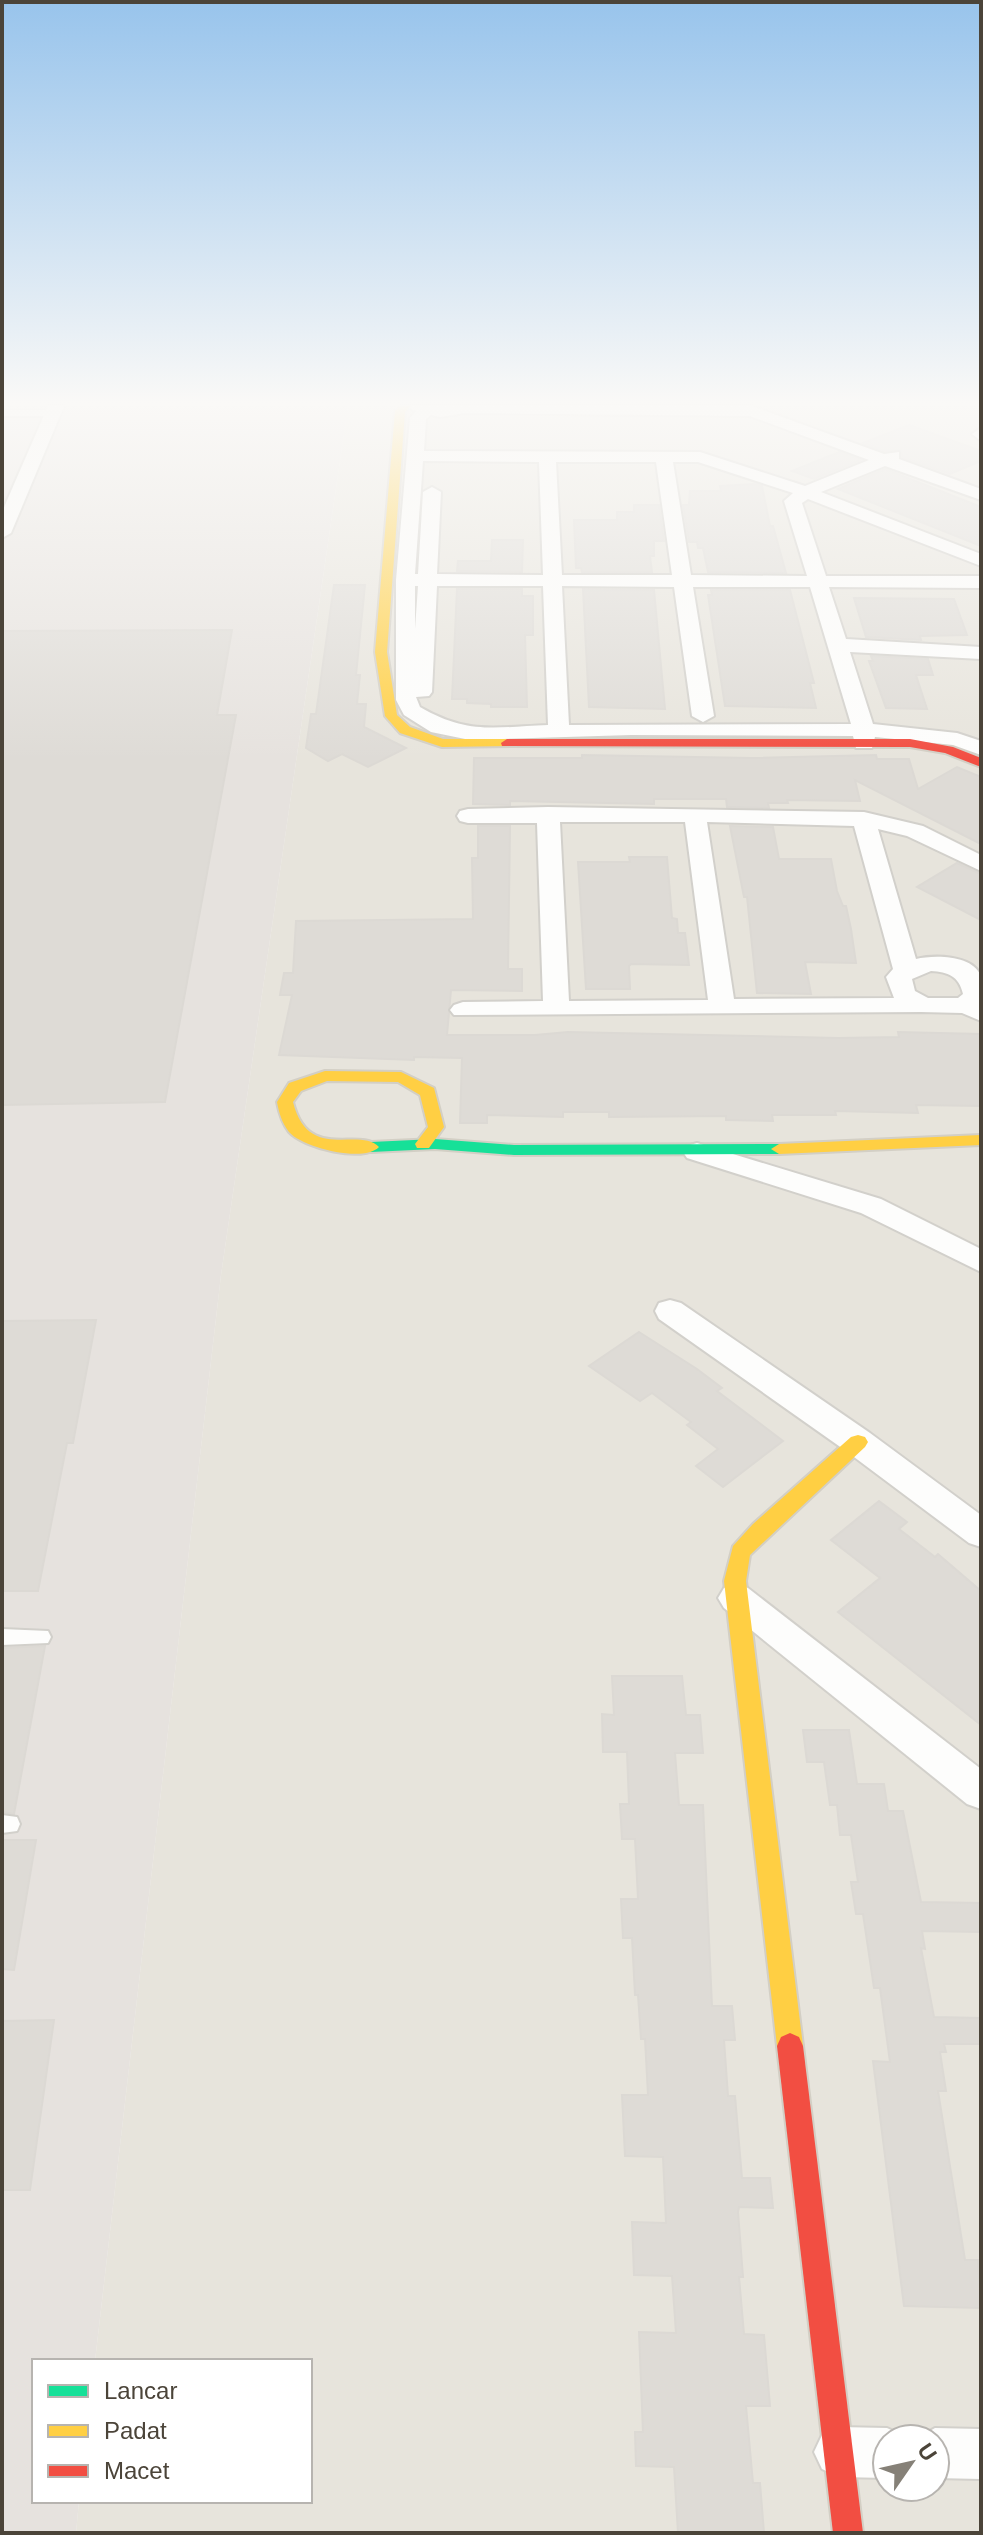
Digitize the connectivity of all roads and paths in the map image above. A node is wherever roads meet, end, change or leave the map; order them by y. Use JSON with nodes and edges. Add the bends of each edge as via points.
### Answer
{"nodes":[{"id":1,"x":400,"y":524,"type":"edge"},
{"id":2,"x":401,"y":524,"type":"edge"},
{"id":3,"x":427,"y":524,"type":"edge"},
{"id":4,"x":551,"y":524,"type":"edge"},
{"id":5,"x":674,"y":524,"type":"edge"},
{"id":6,"x":800,"y":524,"type":"edge"},
{"id":7,"x":889,"y":524,"type":"edge"},
{"id":8,"x":981,"y":560,"type":"edge"},
{"id":9,"x":405,"y":580,"type":"junction"},
{"id":10,"x":430,"y":580,"type":"junction"},
{"id":11,"x":554,"y":581,"type":"junction"},
{"id":12,"x":683,"y":582,"type":"junction"},
{"id":13,"x":819,"y":582,"type":"junction"},
{"id":14,"x":981,"y":582,"type":"edge"},
{"id":15,"x":838,"y":645,"type":"junction"},
{"id":16,"x":381,"y":652,"type":"junction"},
{"id":17,"x":404,"y":653,"type":"junction"},
{"id":18,"x":981,"y":653,"type":"edge"},
{"id":19,"x":703,"y":716,"type":"junction"},
{"id":20,"x":559,"y":724,"type":"junction"},
{"id":21,"x":862,"y":730,"type":"junction"},
{"id":22,"x":981,"y":734,"type":"edge"},
{"id":23,"x":630,"y":736,"type":"junction"},
{"id":24,"x":981,"y":749,"type":"edge"},
{"id":25,"x":981,"y":763,"type":"edge"},
{"id":26,"x":548,"y":814,"type":"junction"},
{"id":27,"x":695,"y":815,"type":"junction"},
{"id":28,"x":468,"y":816,"type":"dead end"},
{"id":29,"x":864,"y":819,"type":"junction"},
{"id":30,"x":981,"y":864,"type":"edge"},
{"id":31,"x":906,"y":969,"type":"junction"},
{"id":32,"x":976,"y":1002,"type":"edge"},
{"id":33,"x":920,"y":1005,"type":"junction"},
{"id":34,"x":722,"y":1008,"type":"junction"},
{"id":35,"x":556,"y":1009,"type":"junction"},
{"id":36,"x":463,"y":1010,"type":"dead end"},
{"id":37,"x":981,"y":1140,"type":"edge"},
{"id":38,"x":423,"y":1144,"type":"junction"},
{"id":39,"x":692,"y":1151,"type":"junction"},
{"id":40,"x":981,"y":1262,"type":"edge"},
{"id":41,"x":670,"y":1311,"type":"dead end"},
{"id":42,"x":858,"y":1442,"type":"junction"},
{"id":43,"x":981,"y":1533,"type":"edge"},
{"id":44,"x":736,"y":1598,"type":"junction"},
{"id":45,"x":2,"y":1637,"type":"edge"},
{"id":46,"x":41,"y":1637,"type":"dead end"},
{"id":47,"x":981,"y":1792,"type":"edge"},
{"id":48,"x":839,"y":2452,"type":"junction"},
{"id":49,"x":871,"y":2453,"type":"edge"},
{"id":50,"x":951,"y":2453,"type":"edge"},
{"id":51,"x":981,"y":2454,"type":"edge"},
{"id":52,"x":848,"y":2533,"type":"edge"}],
"edges":[{"from":1,"to":16,"type":"street","via":[[387,553]]},
{"from":2,"to":9,"type":"street"},
{"from":3,"to":10,"type":"street"},
{"from":4,"to":11,"type":"street"},
{"from":5,"to":12,"type":"street"},
{"from":6,"to":13,"type":"street"},
{"from":7,"to":8,"type":"street"},
{"from":9,"to":10,"type":"street"},
{"from":9,"to":17,"type":"street"},
{"from":10,"to":11,"type":"street"},
{"from":10,"to":20,"type":"street","via":[[422,694],[426,704],[457,717]]},
{"from":11,"to":12,"type":"street"},
{"from":11,"to":20,"type":"street"},
{"from":12,"to":13,"type":"street"},
{"from":12,"to":19,"type":"street"},
{"from":13,"to":14,"type":"street"},
{"from":13,"to":15,"type":"street"},
{"from":15,"to":18,"type":"street"},
{"from":15,"to":21,"type":"street"},
{"from":16,"to":17,"type":"street"},
{"from":16,"to":23,"type":"street","via":[[391,716],[405,730],[442,743]]},
{"from":17,"to":20,"type":"street","via":[[411,711],[439,727],[470,734]]},
{"from":19,"to":20,"type":"street"},
{"from":19,"to":21,"type":"street"},
{"from":20,"to":23,"type":"street"},
{"from":21,"to":22,"type":"street","via":[[940,722]]},
{"from":21,"to":23,"type":"street"},
{"from":21,"to":24,"type":"street","via":[[957,739]]},
{"from":21,"to":25,"type":"street"},
{"from":26,"to":27,"type":"street"},
{"from":26,"to":28,"type":"street"},
{"from":26,"to":35,"type":"street"},
{"from":27,"to":29,"type":"street"},
{"from":27,"to":34,"type":"street"},
{"from":29,"to":30,"type":"street","via":[[915,831]]},
{"from":29,"to":31,"type":"street"},
{"from":31,"to":32,"type":"street","via":[[920,964],[954,967],[976,984]]},
{"from":31,"to":33,"type":"street","via":[[898,987]]},
{"from":32,"to":33,"type":"street","via":[[944,1009]]},
{"from":33,"to":34,"type":"street"},
{"from":34,"to":35,"type":"street"},
{"from":35,"to":36,"type":"street"},
{"from":37,"to":39,"type":"street"},
{"from":38,"to":38,"type":"street","via":[[436,1127],[428,1092],[401,1077],[325,1076],[295,1087],[285,1102],[290,1125],[312,1140],[384,1149]]},
{"from":38,"to":39,"type":"street"},
{"from":39,"to":40,"type":"street","via":[[871,1206]]},
{"from":41,"to":42,"type":"street"},
{"from":42,"to":43,"type":"street"},
{"from":42,"to":44,"type":"street","via":[[740,1552]]},
{"from":44,"to":47,"type":"street"},
{"from":44,"to":48,"type":"street"},
{"from":45,"to":46,"type":"lane"},
{"from":48,"to":49,"type":"street"},
{"from":48,"to":52,"type":"street"},
{"from":50,"to":51,"type":"street"}]}
